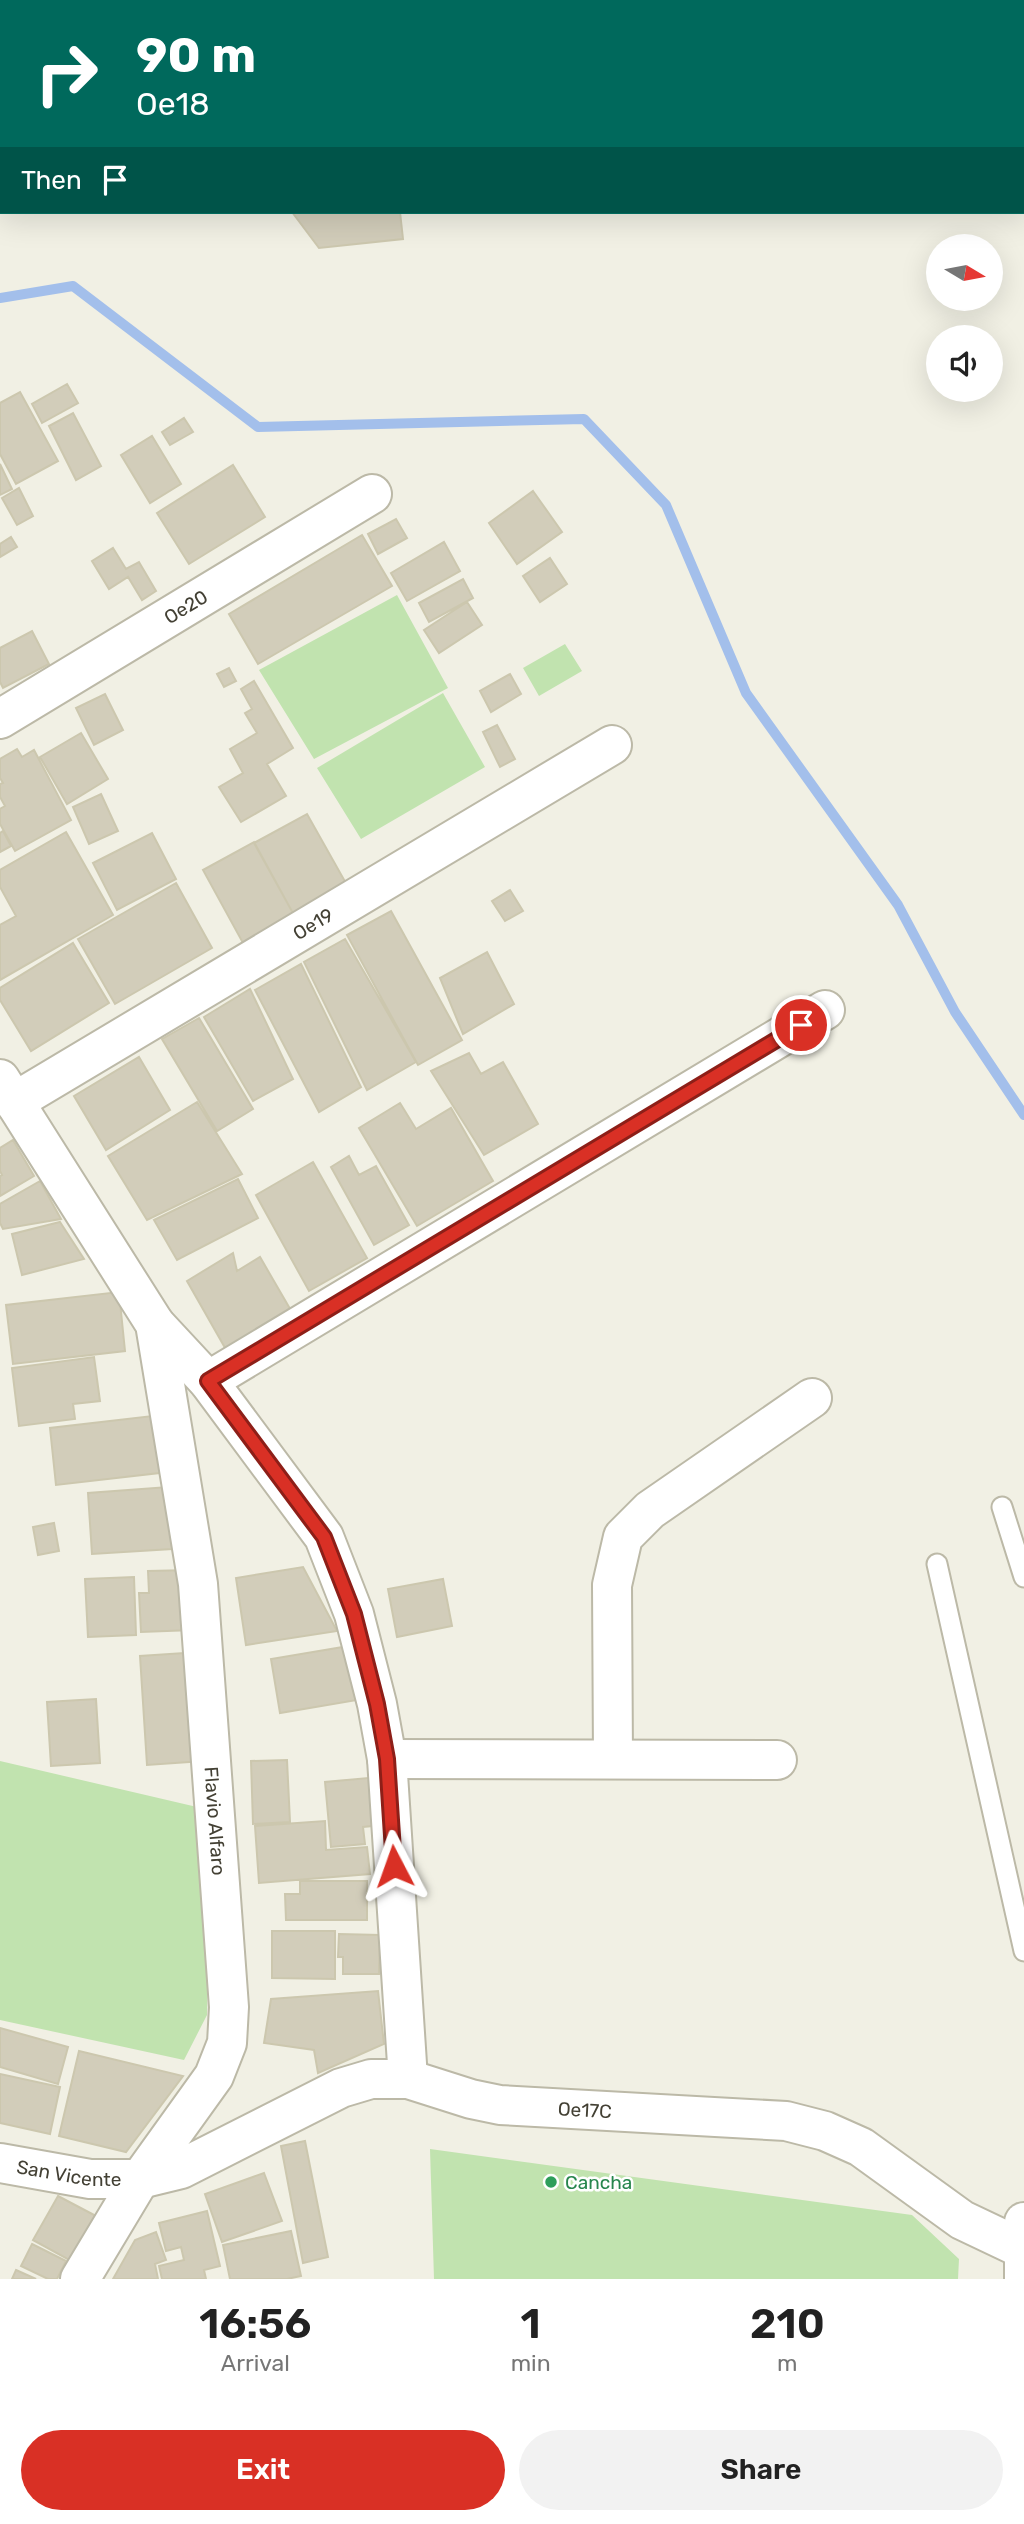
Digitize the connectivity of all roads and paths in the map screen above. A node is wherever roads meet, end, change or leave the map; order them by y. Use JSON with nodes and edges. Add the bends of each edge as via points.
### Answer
{"nodes":[{"id":1,"x":372,"y":494,"type":"dead end"},
{"id":2,"x":0,"y":719,"type":"edge"},
{"id":3,"x":612,"y":745,"type":"dead end"},
{"id":4,"x":825,"y":1010,"type":"dead end"},
{"id":5,"x":7,"y":1091,"type":"edge"},
{"id":6,"x":155,"y":1324,"type":"junction"},
{"id":7,"x":208,"y":1381,"type":"junction"},
{"id":8,"x":812,"y":1398,"type":"dead end"},
{"id":9,"x":1002,"y":1507,"type":"dead end"},
{"id":10,"x":937,"y":1564,"type":"dead end"},
{"id":11,"x":1024,"y":1577,"type":"edge"},
{"id":12,"x":387,"y":1759,"type":"junction"},
{"id":13,"x":613,"y":1759,"type":"junction"},
{"id":14,"x":777,"y":1760,"type":"dead end"},
{"id":15,"x":1024,"y":1951,"type":"edge"},
{"id":16,"x":408,"y":2079,"type":"junction"},
{"id":17,"x":0,"y":2163,"type":"edge"},
{"id":18,"x":140,"y":2179,"type":"junction"},
{"id":19,"x":1023,"y":2261,"type":"edge"},
{"id":20,"x":80,"y":2279,"type":"edge"}],
"edges":[{"from":1,"to":2,"type":"street","name":"Oe20"},
{"from":3,"to":5,"type":"street","name":"Oe19"},
{"from":4,"to":7,"type":"street"},
{"from":5,"to":6,"type":"street"},
{"from":6,"to":7,"type":"street"},
{"from":6,"to":18,"type":"street","name":"Flavio Alfaro","via":[[198,1584],[229,2007],[227,2043],[214,2076]]},
{"from":7,"to":12,"type":"street","via":[[324,1537],[354,1614]]},
{"from":8,"to":13,"type":"street","via":[[650,1510],[623,1537],[612,1585]]},
{"from":9,"to":11,"type":"lane"},
{"from":10,"to":15,"type":"lane"},
{"from":12,"to":13,"type":"street"},
{"from":12,"to":16,"type":"street"},
{"from":13,"to":14,"type":"street"},
{"from":16,"to":18,"type":"street","name":"Oe17C","via":[[371,2079],[341,2088],[181,2169]]},
{"from":16,"to":19,"type":"street","name":"Oe17C","via":[[500,2105],[786,2121],[825,2131],[861,2147]]},
{"from":17,"to":18,"type":"street","name":"San Vicente","via":[[90,2179]]},
{"from":18,"to":20,"type":"street","name":"Flavio Alfaro"}]}
